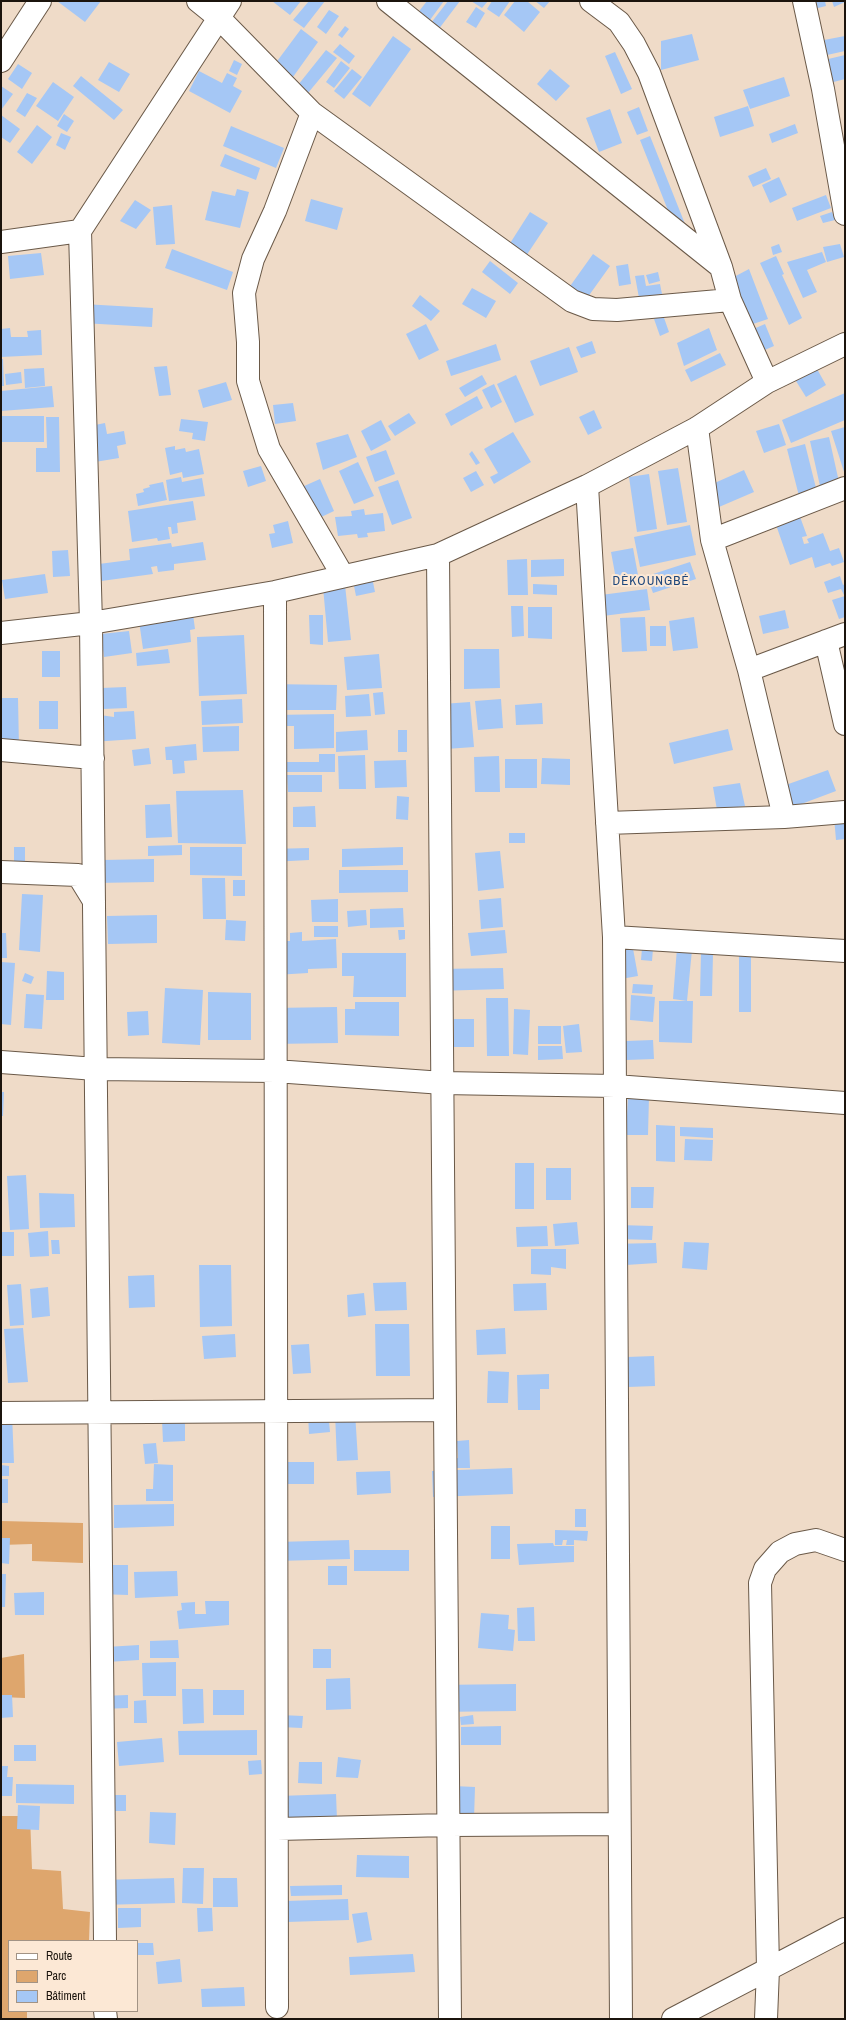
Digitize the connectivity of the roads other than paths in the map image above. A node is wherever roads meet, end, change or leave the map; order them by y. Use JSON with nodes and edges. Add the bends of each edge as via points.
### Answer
{"nodes":[{"id":1,"x":40,"y":1,"type":"edge"},
{"id":2,"x":198,"y":1,"type":"edge"},
{"id":3,"x":388,"y":1,"type":"edge"},
{"id":4,"x":591,"y":1,"type":"edge"},
{"id":5,"x":804,"y":1,"type":"edge"},
{"id":6,"x":225,"y":9,"type":"edge"},
{"id":7,"x":1,"y":61,"type":"edge"},
{"id":8,"x":312,"y":113,"type":"junction"},
{"id":9,"x":845,"y":214,"type":"edge"},
{"id":10,"x":80,"y":231,"type":"junction"},
{"id":11,"x":1,"y":242,"type":"edge"},
{"id":12,"x":721,"y":266,"type":"junction"},
{"id":13,"x":730,"y":300,"type":"junction"},
{"id":14,"x":845,"y":344,"type":"edge"},
{"id":15,"x":767,"y":382,"type":"junction"},
{"id":16,"x":697,"y":428,"type":"junction"},
{"id":17,"x":587,"y":486,"type":"junction"},
{"id":18,"x":845,"y":488,"type":"edge"},
{"id":19,"x":712,"y":540,"type":"junction"},
{"id":20,"x":438,"y":555,"type":"junction"},
{"id":21,"x":343,"y":576,"type":"junction"},
{"id":22,"x":275,"y":592,"type":"junction"},
{"id":23,"x":91,"y":623,"type":"junction"},
{"id":24,"x":1,"y":633,"type":"edge"},
{"id":25,"x":836,"y":637,"type":"edge"},
{"id":26,"x":749,"y":670,"type":"junction"},
{"id":27,"x":845,"y":724,"type":"edge"},
{"id":28,"x":1,"y":750,"type":"edge"},
{"id":29,"x":93,"y":758,"type":"junction"},
{"id":30,"x":845,"y":812,"type":"edge"},
{"id":31,"x":784,"y":817,"type":"junction"},
{"id":32,"x":607,"y":823,"type":"junction"},
{"id":33,"x":1,"y":872,"type":"edge"},
{"id":34,"x":94,"y":901,"type":"junction"},
{"id":35,"x":614,"y":937,"type":"junction"},
{"id":36,"x":845,"y":951,"type":"edge"},
{"id":37,"x":1,"y":1062,"type":"edge"},
{"id":38,"x":96,"y":1069,"type":"junction"},
{"id":39,"x":275,"y":1071,"type":"junction"},
{"id":40,"x":443,"y":1083,"type":"junction"},
{"id":41,"x":615,"y":1086,"type":"junction"},
{"id":42,"x":845,"y":1103,"type":"edge"},
{"id":43,"x":445,"y":1410,"type":"junction"},
{"id":44,"x":276,"y":1411,"type":"junction"},
{"id":45,"x":99,"y":1412,"type":"junction"},
{"id":46,"x":1,"y":1413,"type":"edge"},
{"id":47,"x":845,"y":1550,"type":"edge"},
{"id":48,"x":619,"y":1824,"type":"junction"},
{"id":49,"x":449,"y":1825,"type":"junction"},
{"id":50,"x":277,"y":1829,"type":"junction"},
{"id":51,"x":845,"y":1929,"type":"edge"},
{"id":52,"x":105,"y":1940,"type":"edge"},
{"id":53,"x":768,"y":1969,"type":"junction"},
{"id":54,"x":277,"y":2007,"type":"dead end"},
{"id":55,"x":450,"y":2019,"type":"edge"},
{"id":56,"x":621,"y":2019,"type":"edge"},
{"id":57,"x":673,"y":2019,"type":"edge"},
{"id":58,"x":766,"y":2019,"type":"edge"}],
"edges":[{"from":1,"to":7,"type":"street"},
{"from":2,"to":6,"type":"street"},
{"from":3,"to":12,"type":"street"},
{"from":4,"to":12,"type":"street","via":[[619,22],[634,44],[648,73]]},
{"from":5,"to":9,"type":"street","via":[[823,89]]},
{"from":6,"to":8,"type":"street"},
{"from":6,"to":10,"type":"street"},
{"from":8,"to":13,"type":"street","via":[[572,301],[593,308],[617,310]]},
{"from":8,"to":21,"type":"street","via":[[275,211],[253,259],[244,293],[248,381],[269,449]]},
{"from":10,"to":11,"type":"street"},
{"from":10,"to":23,"type":"street"},
{"from":12,"to":13,"type":"street"},
{"from":13,"to":15,"type":"street"},
{"from":14,"to":15,"type":"street"},
{"from":15,"to":16,"type":"street"},
{"from":16,"to":17,"type":"street"},
{"from":16,"to":19,"type":"street"},
{"from":17,"to":20,"type":"street"},
{"from":17,"to":32,"type":"street"},
{"from":18,"to":19,"type":"street"},
{"from":19,"to":26,"type":"street"},
{"from":20,"to":21,"type":"street"},
{"from":20,"to":40,"type":"street"},
{"from":21,"to":22,"type":"street"},
{"from":22,"to":23,"type":"street"},
{"from":22,"to":39,"type":"street"},
{"from":23,"to":24,"type":"street"},
{"from":23,"to":29,"type":"street"},
{"from":25,"to":26,"type":"street"},
{"from":25,"to":27,"type":"street"},
{"from":26,"to":31,"type":"street"},
{"from":28,"to":29,"type":"street"},
{"from":29,"to":34,"type":"street"},
{"from":30,"to":31,"type":"street"},
{"from":31,"to":32,"type":"street"},
{"from":32,"to":35,"type":"street"},
{"from":33,"to":34,"type":"street","via":[[78,874]]},
{"from":34,"to":38,"type":"street"},
{"from":35,"to":36,"type":"street"},
{"from":35,"to":41,"type":"street"},
{"from":37,"to":38,"type":"street"},
{"from":38,"to":39,"type":"street"},
{"from":38,"to":45,"type":"street"},
{"from":39,"to":40,"type":"street"},
{"from":39,"to":44,"type":"street"},
{"from":40,"to":41,"type":"street"},
{"from":40,"to":43,"type":"street"},
{"from":41,"to":42,"type":"street"},
{"from":41,"to":48,"type":"street"},
{"from":43,"to":44,"type":"street"},
{"from":43,"to":49,"type":"street"},
{"from":44,"to":45,"type":"street"},
{"from":44,"to":50,"type":"street"},
{"from":45,"to":46,"type":"street"},
{"from":45,"to":52,"type":"street"},
{"from":47,"to":53,"type":"street","via":[[816,1540],[795,1544],[780,1552],[765,1568],[760,1583]]},
{"from":48,"to":49,"type":"street"},
{"from":48,"to":56,"type":"street"},
{"from":49,"to":50,"type":"street"},
{"from":49,"to":55,"type":"street"},
{"from":50,"to":54,"type":"street"},
{"from":51,"to":53,"type":"street"},
{"from":53,"to":57,"type":"street"},
{"from":53,"to":58,"type":"street"}]}
